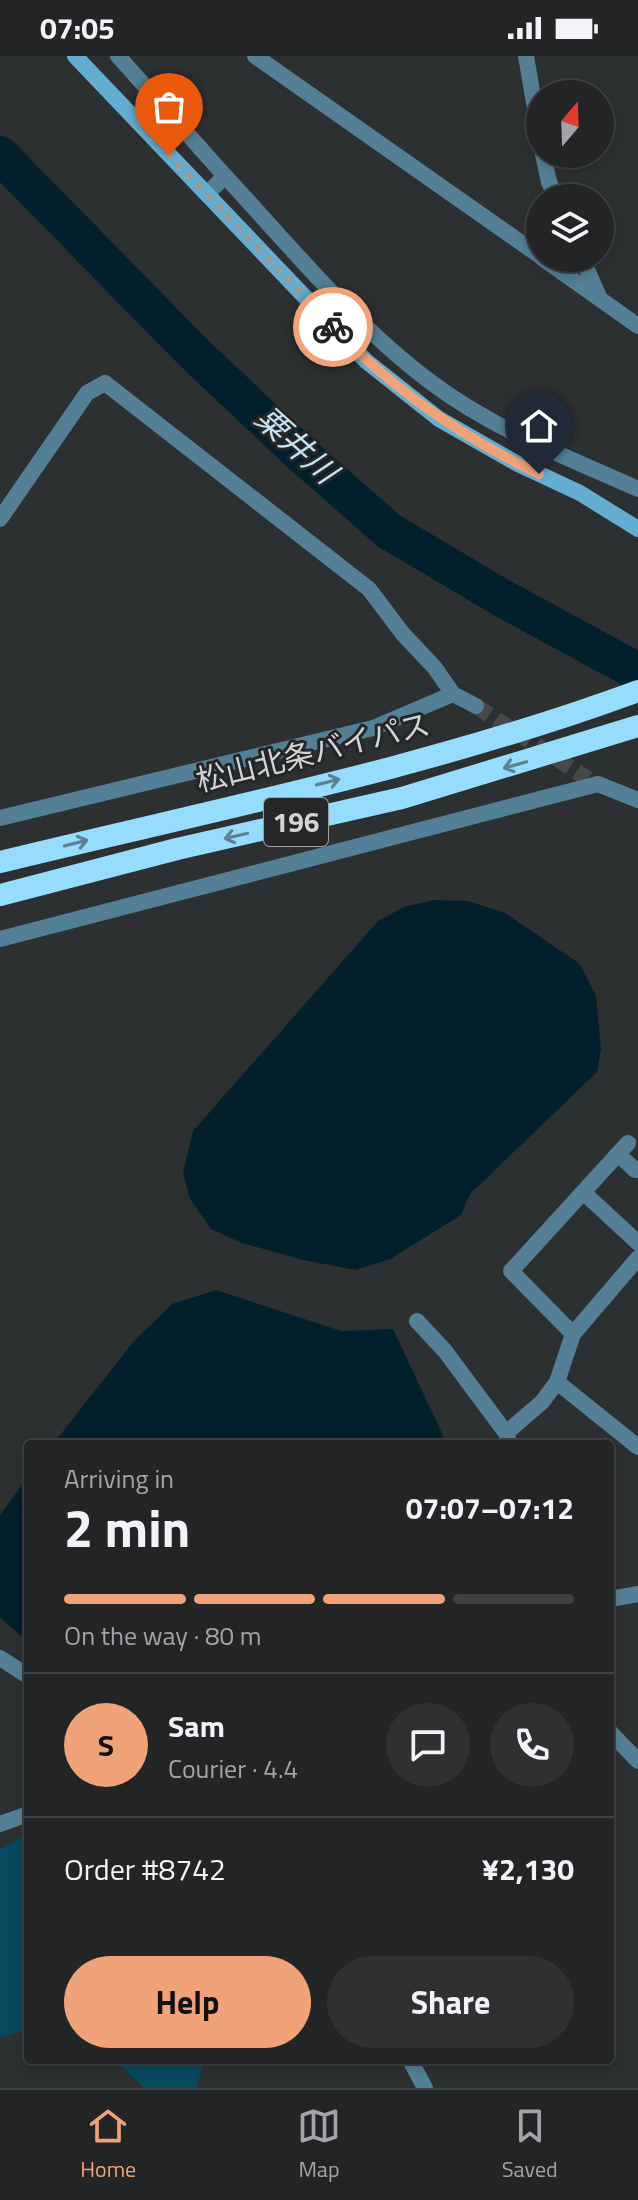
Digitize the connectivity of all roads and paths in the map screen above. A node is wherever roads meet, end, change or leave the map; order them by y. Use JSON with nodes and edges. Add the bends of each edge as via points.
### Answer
{"nodes":[{"id":1,"x":75,"y":56,"type":"edge"},
{"id":2,"x":118,"y":56,"type":"edge"},
{"id":3,"x":255,"y":56,"type":"edge"},
{"id":4,"x":526,"y":56,"type":"edge"},
{"id":5,"x":530,"y":80,"type":"edge"},
{"id":6,"x":225,"y":176,"type":"junction"},
{"id":7,"x":207,"y":194,"type":"junction"},
{"id":8,"x":526,"y":246,"type":"edge"},
{"id":9,"x":562,"y":272,"type":"edge"},
{"id":10,"x":588,"y":272,"type":"edge"},
{"id":11,"x":600,"y":299,"type":"junction"},
{"id":12,"x":638,"y":326,"type":"edge"},
{"id":13,"x":638,"y":489,"type":"edge"},
{"id":14,"x":0,"y":519,"type":"edge"},
{"id":15,"x":638,"y":529,"type":"edge"},
{"id":16,"x":638,"y":691,"type":"edge"},
{"id":17,"x":453,"y":694,"type":"junction"},
{"id":18,"x":476,"y":706,"type":"tunnel mouth"},
{"id":19,"x":638,"y":726,"type":"edge"},
{"id":20,"x":638,"y":800,"type":"edge"},
{"id":21,"x":0,"y":818,"type":"edge"},
{"id":22,"x":0,"y":862,"type":"edge"},
{"id":23,"x":0,"y":895,"type":"edge"},
{"id":24,"x":0,"y":939,"type":"edge"},
{"id":25,"x":635,"y":1170,"type":"dead end"},
{"id":26,"x":583,"y":1192,"type":"junction"},
{"id":27,"x":638,"y":1243,"type":"edge"},
{"id":28,"x":638,"y":1258,"type":"edge"},
{"id":29,"x":417,"y":1321,"type":"dead end"},
{"id":30,"x":573,"y":1334,"type":"junction"},
{"id":31,"x":557,"y":1382,"type":"junction"},
{"id":32,"x":508,"y":1438,"type":"edge"},
{"id":33,"x":638,"y":1447,"type":"edge"},
{"id":34,"x":638,"y":1594,"type":"edge"},
{"id":35,"x":614,"y":1598,"type":"edge"},
{"id":36,"x":0,"y":1658,"type":"edge"},
{"id":37,"x":24,"y":1673,"type":"edge"},
{"id":38,"x":614,"y":1736,"type":"edge"},
{"id":39,"x":638,"y":1761,"type":"edge"},
{"id":40,"x":24,"y":1815,"type":"edge"},
{"id":41,"x":0,"y":1824,"type":"edge"},
{"id":42,"x":412,"y":2064,"type":"edge"},
{"id":43,"x":425,"y":2088,"type":"edge"}],
"edges":[{"from":1,"to":7,"type":"main road"},
{"from":2,"to":6,"type":"street"},
{"from":3,"to":8,"type":"street"},
{"from":4,"to":5,"type":"street"},
{"from":6,"to":7,"type":"street"},
{"from":6,"to":13,"type":"street","via":[[336,296],[434,384],[496,422]]},
{"from":7,"to":15,"type":"main road","via":[[366,361],[439,419]]},
{"from":9,"to":11,"type":"street"},
{"from":10,"to":11,"type":"street"},
{"from":11,"to":12,"type":"street"},
{"from":14,"to":17,"type":"street","via":[[87,393],[105,383],[369,589]]},
{"from":22,"to":16,"type":"highway","name":"松山北条バイパス","number":"196","one_way":true,"via":[[390,767]]},
{"from":17,"to":18,"type":"street"},
{"from":17,"to":21,"type":"street","via":[[373,728]]},
{"from":19,"to":23,"type":"highway","name":"松山北条バイパス","number":"196","one_way":true,"via":[[402,798]]},
{"from":20,"to":24,"type":"street","via":[[593,782]]},
{"from":25,"to":26,"type":"street","via":[[623,1149]]},
{"from":26,"to":27,"type":"street"},
{"from":26,"to":30,"type":"street","via":[[511,1271]]},
{"from":28,"to":30,"type":"street"},
{"from":29,"to":32,"type":"street"},
{"from":30,"to":31,"type":"street"},
{"from":31,"to":32,"type":"street"},
{"from":31,"to":33,"type":"street"},
{"from":34,"to":35,"type":"street"},
{"from":36,"to":37,"type":"street"},
{"from":38,"to":39,"type":"street"},
{"from":40,"to":41,"type":"street"},
{"from":42,"to":43,"type":"street"}]}
